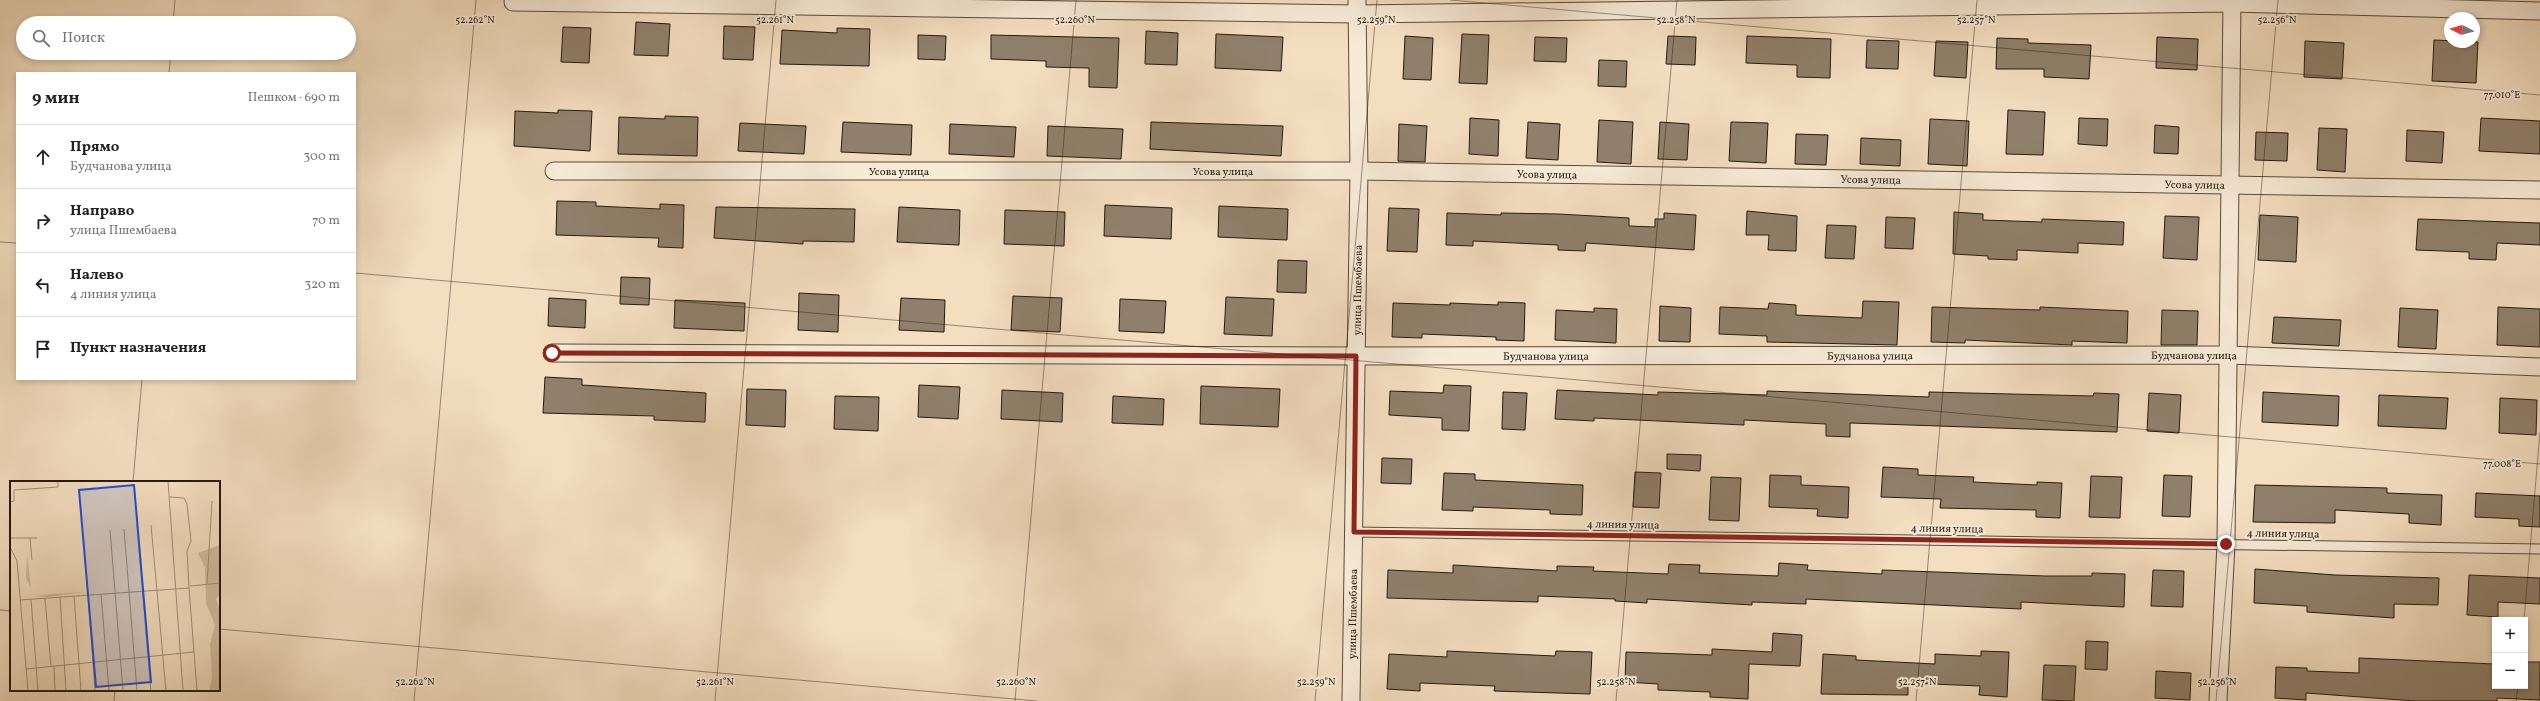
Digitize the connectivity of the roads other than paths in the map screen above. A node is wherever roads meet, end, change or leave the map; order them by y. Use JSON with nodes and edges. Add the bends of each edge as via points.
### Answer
{"nodes":[{"id":1,"x":514,"y":2,"type":"dead end"},
{"id":2,"x":2232,"y":2,"type":"edge"},
{"id":3,"x":1357,"y":7,"type":"edge"},
{"id":4,"x":2540,"y":11,"type":"edge"},
{"id":5,"x":554,"y":171,"type":"dead end"},
{"id":6,"x":1359,"y":171,"type":"junction"},
{"id":7,"x":2230,"y":186,"type":"junction"},
{"id":8,"x":2540,"y":190,"type":"edge"},
{"id":9,"x":552,"y":353,"type":"dead end"},
{"id":10,"x":2228,"y":355,"type":"junction"},
{"id":11,"x":1356,"y":356,"type":"junction"},
{"id":12,"x":2540,"y":367,"type":"edge"},
{"id":13,"x":1354,"y":532,"type":"junction"},
{"id":14,"x":2226,"y":544,"type":"junction"},
{"id":15,"x":2540,"y":549,"type":"edge"},
{"id":16,"x":1351,"y":701,"type":"edge"},
{"id":17,"x":2218,"y":701,"type":"edge"}],
"edges":[{"from":1,"to":3,"type":"street"},
{"from":2,"to":3,"type":"street"},
{"from":2,"to":4,"type":"street"},
{"from":2,"to":7,"type":"street"},
{"from":3,"to":6,"type":"street","name":"улица Пшембаева"},
{"from":5,"to":6,"type":"street","name":"Усова улица"},
{"from":6,"to":7,"type":"street","name":"Усова улица"},
{"from":6,"to":11,"type":"street","name":"улица Пшембаева"},
{"from":7,"to":8,"type":"street","name":"Усова улица"},
{"from":7,"to":10,"type":"street"},
{"from":9,"to":11,"type":"street","name":"Будчанова улица"},
{"from":10,"to":11,"type":"street","name":"Будчанова улица"},
{"from":10,"to":12,"type":"street","name":"Будчанова улица"},
{"from":10,"to":14,"type":"street"},
{"from":11,"to":13,"type":"street","name":"улица Пшембаева"},
{"from":13,"to":14,"type":"lane","name":"4 линия улица"},
{"from":13,"to":16,"type":"street","name":"улица Пшембаева"},
{"from":14,"to":15,"type":"lane","name":"4 линия улица"},
{"from":14,"to":17,"type":"street"}]}
